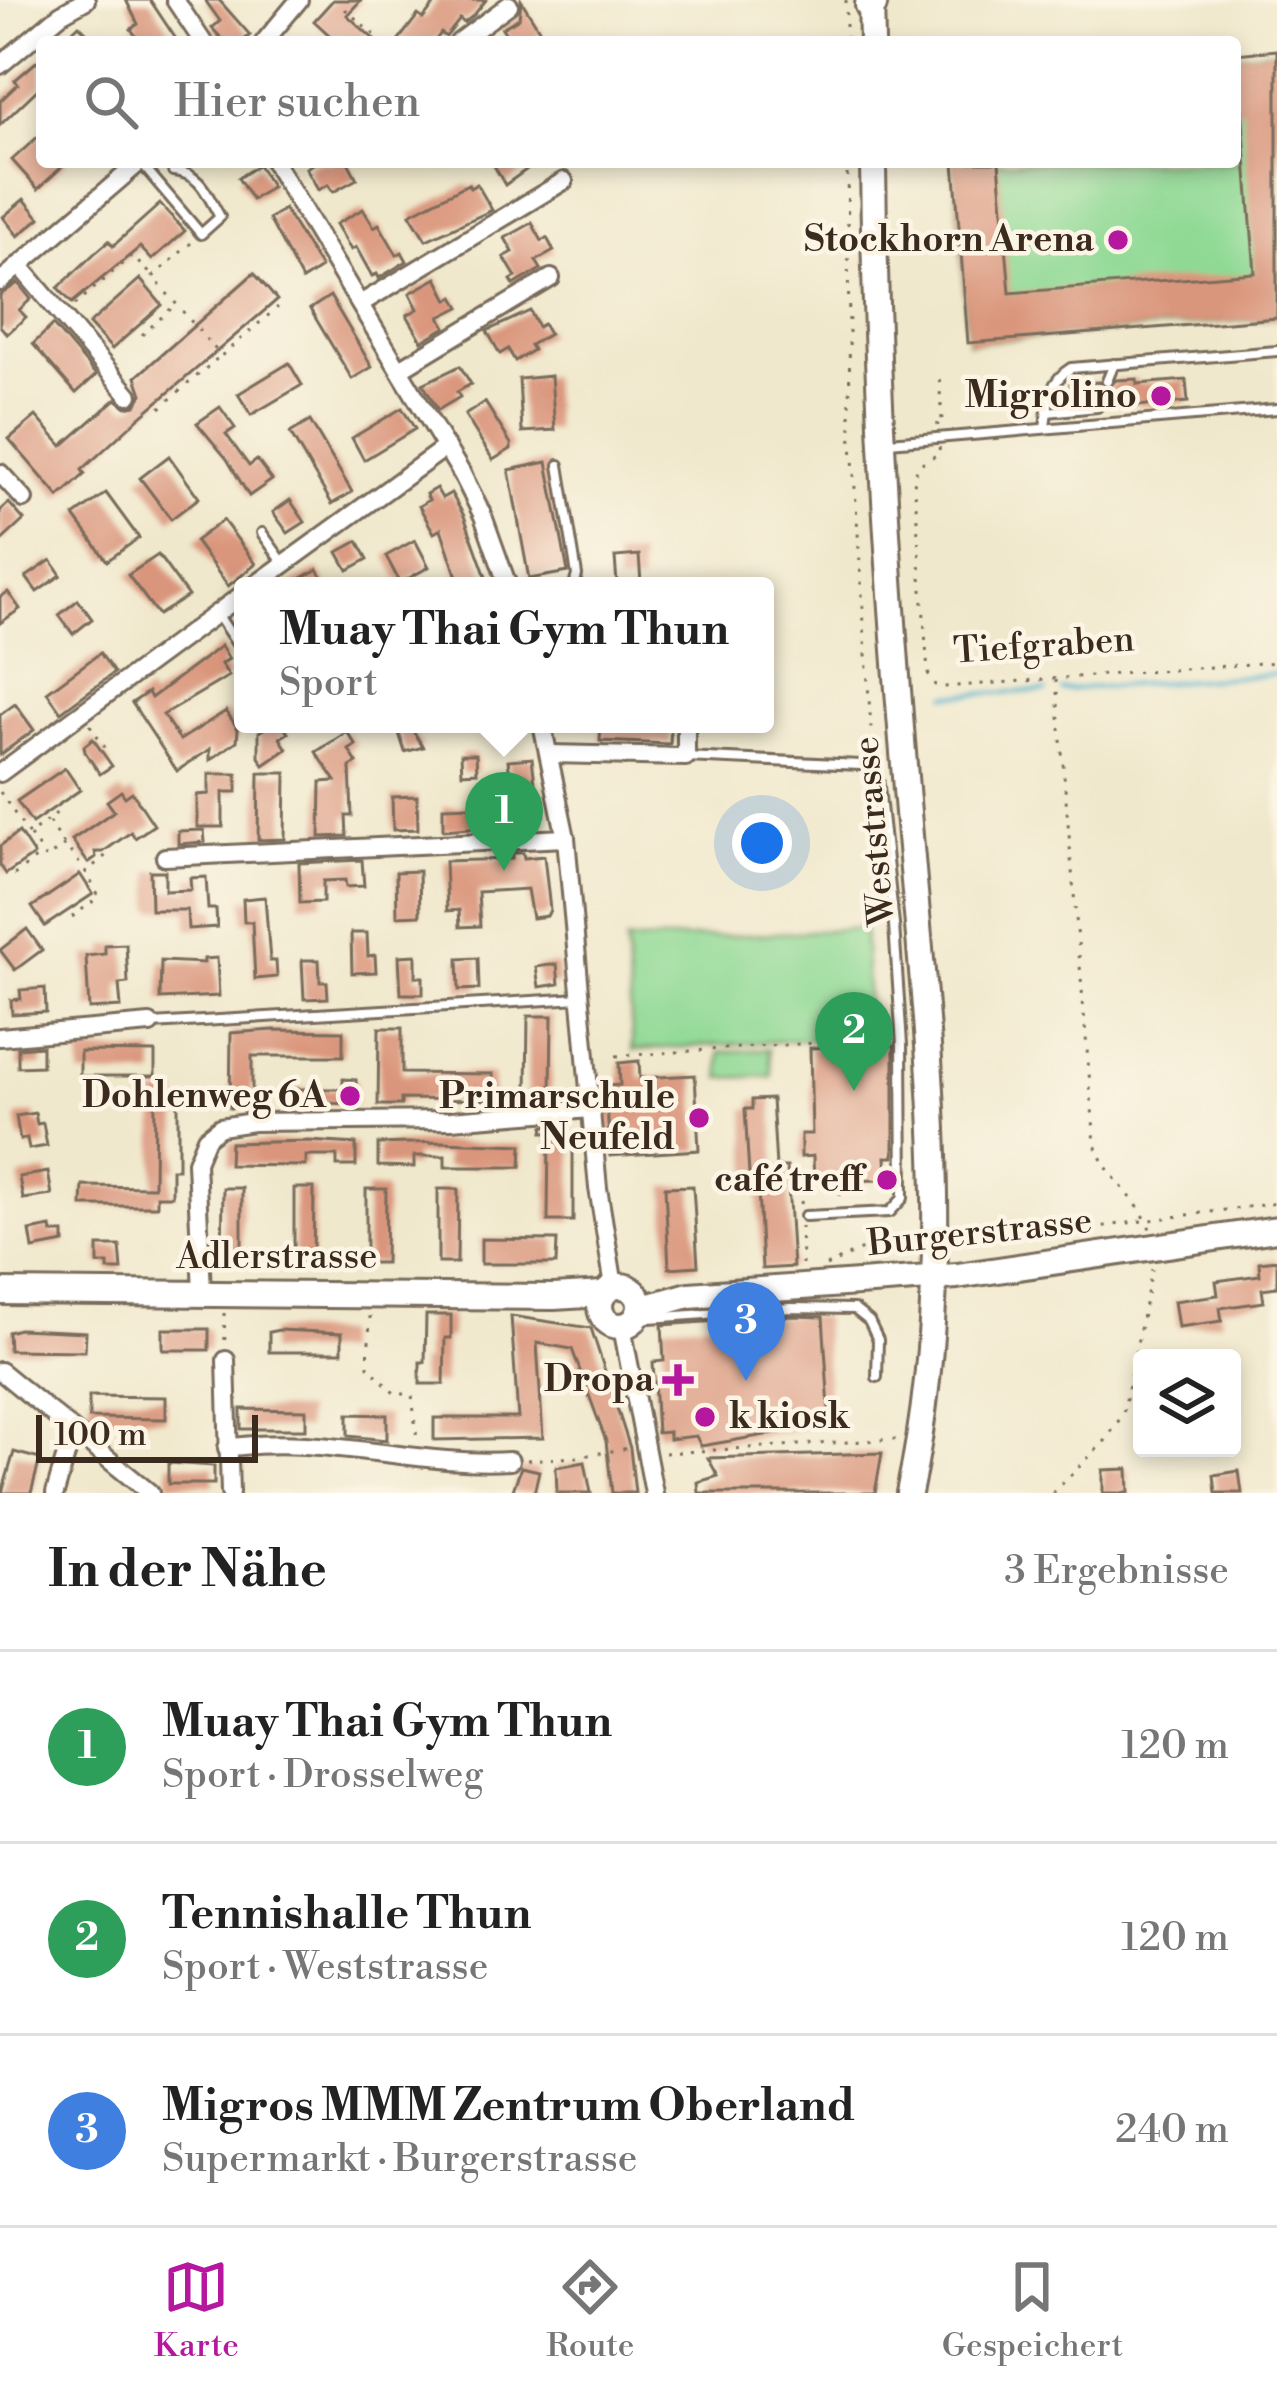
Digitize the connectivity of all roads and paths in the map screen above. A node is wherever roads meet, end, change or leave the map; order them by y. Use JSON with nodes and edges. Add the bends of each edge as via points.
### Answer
{"nodes":[{"id":1,"x":86,"y":0,"type":"edge"},
{"id":2,"x":175,"y":0,"type":"edge"},
{"id":3,"x":296,"y":1,"type":"edge"},
{"id":4,"x":865,"y":1,"type":"edge"},
{"id":5,"x":507,"y":2,"type":"edge"},
{"id":6,"x":345,"y":9,"type":"dead end"},
{"id":7,"x":199,"y":36,"type":"edge"},
{"id":8,"x":269,"y":36,"type":"edge"},
{"id":9,"x":376,"y":36,"type":"edge"},
{"id":10,"x":478,"y":36,"type":"edge"},
{"id":11,"x":849,"y":36,"type":"edge"},
{"id":12,"x":871,"y":36,"type":"edge"},
{"id":13,"x":0,"y":65,"type":"edge"},
{"id":14,"x":133,"y":168,"type":"edge"},
{"id":15,"x":145,"y":168,"type":"edge"},
{"id":16,"x":278,"y":168,"type":"edge"},
{"id":17,"x":847,"y":168,"type":"edge"},
{"id":18,"x":873,"y":168,"type":"edge"},
{"id":19,"x":172,"y":171,"type":"dead end"},
{"id":20,"x":564,"y":181,"type":"dead end"},
{"id":21,"x":201,"y":234,"type":"junction"},
{"id":22,"x":19,"y":266,"type":"junction"},
{"id":23,"x":153,"y":277,"type":"junction"},
{"id":24,"x":551,"y":278,"type":"dead end"},
{"id":25,"x":0,"y":281,"type":"edge"},
{"id":26,"x":177,"y":304,"type":"junction"},
{"id":27,"x":360,"y":304,"type":"junction"},
{"id":28,"x":75,"y":305,"type":"dead end"},
{"id":29,"x":278,"y":307,"type":"dead end"},
{"id":30,"x":142,"y":335,"type":"dead end"},
{"id":31,"x":1277,"y":351,"type":"edge"},
{"id":32,"x":221,"y":356,"type":"junction"},
{"id":33,"x":1114,"y":364,"type":"junction"},
{"id":34,"x":400,"y":369,"type":"junction"},
{"id":35,"x":939,"y":375,"type":"dead end"},
{"id":36,"x":1108,"y":381,"type":"dead end"},
{"id":37,"x":129,"y":395,"type":"dead end"},
{"id":38,"x":1098,"y":404,"type":"dead end"},
{"id":39,"x":160,"y":408,"type":"dead end"},
{"id":40,"x":1277,"y":409,"type":"edge"},
{"id":41,"x":1046,"y":412,"type":"junction"},
{"id":42,"x":1045,"y":428,"type":"junction"},
{"id":43,"x":938,"y":439,"type":"junction"},
{"id":44,"x":882,"y":443,"type":"junction"},
{"id":45,"x":446,"y":447,"type":"junction"},
{"id":46,"x":559,"y":465,"type":"dead end"},
{"id":47,"x":0,"y":473,"type":"edge"},
{"id":48,"x":24,"y":499,"type":"dead end"},
{"id":49,"x":262,"y":533,"type":"dead end"},
{"id":50,"x":284,"y":564,"type":"junction"},
{"id":51,"x":266,"y":577,"type":"edge"},
{"id":52,"x":505,"y":577,"type":"edge"},
{"id":53,"x":576,"y":577,"type":"edge"},
{"id":54,"x":234,"y":601,"type":"edge"},
{"id":55,"x":217,"y":614,"type":"junction"},
{"id":56,"x":234,"y":640,"type":"edge"},
{"id":57,"x":1277,"y":662,"type":"edge"},
{"id":58,"x":1056,"y":680,"type":"junction"},
{"id":59,"x":83,"y":713,"type":"junction"},
{"id":60,"x":544,"y":733,"type":"edge"},
{"id":61,"x":686,"y":733,"type":"edge"},
{"id":62,"x":103,"y":751,"type":"dead end"},
{"id":63,"x":550,"y":754,"type":"junction"},
{"id":64,"x":686,"y":757,"type":"junction"},
{"id":65,"x":871,"y":768,"type":"junction"},
{"id":66,"x":0,"y":773,"type":"edge"},
{"id":67,"x":0,"y":792,"type":"edge"},
{"id":68,"x":59,"y":812,"type":"dead end"},
{"id":69,"x":48,"y":820,"type":"junction"},
{"id":70,"x":29,"y":835,"type":"junction"},
{"id":71,"x":566,"y":838,"type":"junction"},
{"id":72,"x":64,"y":845,"type":"junction"},
{"id":73,"x":109,"y":853,"type":"dead end"},
{"id":74,"x":42,"y":854,"type":"junction"},
{"id":75,"x":165,"y":857,"type":"dead end"},
{"id":76,"x":86,"y":872,"type":"junction"},
{"id":77,"x":14,"y":875,"type":"dead end"},
{"id":78,"x":72,"y":917,"type":"dead end"},
{"id":79,"x":582,"y":998,"type":"junction"},
{"id":80,"x":150,"y":1024,"type":"joint"},
{"id":81,"x":0,"y":1036,"type":"edge"},
{"id":82,"x":875,"y":1040,"type":"dead end"},
{"id":83,"x":616,"y":1056,"type":"dead end"},
{"id":84,"x":591,"y":1109,"type":"junction"},
{"id":85,"x":838,"y":1181,"type":"dead end"},
{"id":86,"x":1277,"y":1203,"type":"edge"},
{"id":87,"x":842,"y":1215,"type":"junction"},
{"id":88,"x":805,"y":1216,"type":"dead end"},
{"id":89,"x":1146,"y":1220,"type":"junction"},
{"id":90,"x":960,"y":1229,"type":"dead end"},
{"id":91,"x":1277,"y":1229,"type":"edge"},
{"id":92,"x":908,"y":1236,"type":"dead end"},
{"id":93,"x":1151,"y":1246,"type":"junction"},
{"id":94,"x":935,"y":1279,"type":"junction"},
{"id":95,"x":803,"y":1287,"type":"junction"},
{"id":96,"x":0,"y":1292,"type":"edge"},
{"id":97,"x":213,"y":1292,"type":"junction"},
{"id":98,"x":370,"y":1304,"type":"dead end"},
{"id":99,"x":621,"y":1307,"type":"junction"},
{"id":100,"x":226,"y":1360,"type":"joint"},
{"id":101,"x":0,"y":1371,"type":"edge"},
{"id":102,"x":877,"y":1378,"type":"dead end"},
{"id":103,"x":73,"y":1431,"type":"junction"},
{"id":104,"x":898,"y":1439,"type":"dead end"},
{"id":105,"x":227,"y":1448,"type":"junction"},
{"id":106,"x":626,"y":1449,"type":"dead end"},
{"id":107,"x":646,"y":1454,"type":"junction"},
{"id":108,"x":418,"y":1457,"type":"junction"},
{"id":109,"x":541,"y":1460,"type":"dead end"},
{"id":110,"x":510,"y":1461,"type":"dead end"},
{"id":111,"x":1062,"y":1487,"type":"junction"},
{"id":112,"x":55,"y":1493,"type":"edge"},
{"id":113,"x":149,"y":1493,"type":"edge"},
{"id":114,"x":230,"y":1493,"type":"edge"},
{"id":115,"x":654,"y":1493,"type":"edge"},
{"id":116,"x":909,"y":1493,"type":"edge"},
{"id":117,"x":1054,"y":1493,"type":"edge"},
{"id":118,"x":1071,"y":1493,"type":"edge"}],
"edges":[{"from":1,"to":13,"type":"street"},
{"from":2,"to":7,"type":"street"},
{"from":3,"to":8,"type":"street"},
{"from":4,"to":11,"type":"path"},
{"from":4,"to":12,"type":"main road"},
{"from":5,"to":10,"type":"street"},
{"from":6,"to":9,"type":"path"},
{"from":14,"to":22,"type":"street"},
{"from":15,"to":21,"type":"lane"},
{"from":16,"to":27,"type":"street"},
{"from":17,"to":65,"type":"path","via":[[850,412]]},
{"from":18,"to":44,"type":"main road","name":"Weststrasse"},
{"from":19,"to":21,"type":"lane","via":[[202,183],[220,218]]},
{"from":20,"to":27,"type":"street"},
{"from":21,"to":23,"type":"path"},
{"from":22,"to":25,"type":"street"},
{"from":22,"to":37,"type":"street"},
{"from":23,"to":26,"type":"path"},
{"from":23,"to":28,"type":"path","via":[[131,256]]},
{"from":24,"to":34,"type":"street"},
{"from":26,"to":30,"type":"path"},
{"from":26,"to":32,"type":"path"},
{"from":27,"to":34,"type":"street"},
{"from":29,"to":32,"type":"path"},
{"from":31,"to":33,"type":"lane"},
{"from":32,"to":39,"type":"path"},
{"from":33,"to":36,"type":"lane"},
{"from":33,"to":41,"type":"lane","via":[[1057,376]]},
{"from":34,"to":45,"type":"street"},
{"from":35,"to":43,"type":"path"},
{"from":38,"to":41,"type":"lane"},
{"from":40,"to":42,"type":"lane"},
{"from":41,"to":42,"type":"lane"},
{"from":42,"to":43,"type":"lane"},
{"from":43,"to":44,"type":"lane"},
{"from":43,"to":58,"type":"path","name":"Tiefgraben","via":[[940,453],[923,459],[914,478],[931,681],[944,687]]},
{"from":44,"to":94,"type":"main road","name":"Weststrasse","via":[[931,1048]]},
{"from":45,"to":50,"type":"street"},
{"from":45,"to":52,"type":"street"},
{"from":46,"to":53,"type":"lane"},
{"from":47,"to":48,"type":"street"},
{"from":49,"to":50,"type":"lane"},
{"from":50,"to":51,"type":"street"},
{"from":54,"to":55,"type":"street"},
{"from":55,"to":56,"type":"lane"},
{"from":55,"to":59,"type":"street"},
{"from":57,"to":58,"type":"path","name":"Tiefgraben"},
{"from":58,"to":89,"type":"path","via":[[1095,1144]]},
{"from":59,"to":62,"type":"path"},
{"from":59,"to":66,"type":"street"},
{"from":60,"to":63,"type":"street"},
{"from":61,"to":64,"type":"street"},
{"from":63,"to":64,"type":"street"},
{"from":63,"to":71,"type":"street"},
{"from":64,"to":65,"type":"lane"},
{"from":65,"to":87,"type":"lane","via":[[881,789],[895,925],[903,1198],[890,1212]]},
{"from":67,"to":70,"type":"path"},
{"from":68,"to":69,"type":"path"},
{"from":69,"to":70,"type":"path"},
{"from":69,"to":72,"type":"path"},
{"from":70,"to":74,"type":"path"},
{"from":71,"to":75,"type":"street"},
{"from":71,"to":79,"type":"street"},
{"from":72,"to":74,"type":"path","via":[[46,859]]},
{"from":72,"to":76,"type":"path"},
{"from":73,"to":76,"type":"path"},
{"from":74,"to":77,"type":"path"},
{"from":76,"to":78,"type":"path","via":[[99,897]]},
{"from":79,"to":80,"type":"lane"},
{"from":79,"to":84,"type":"street"},
{"from":80,"to":81,"type":"street"},
{"from":82,"to":83,"type":"path"},
{"from":84,"to":97,"type":"street","via":[[220,1127],[196,1162]]},
{"from":84,"to":99,"type":"street"},
{"from":85,"to":87,"type":"path"},
{"from":86,"to":89,"type":"path"},
{"from":87,"to":88,"type":"lane"},
{"from":89,"to":90,"type":"path","via":[[1062,1231]]},
{"from":89,"to":93,"type":"path"},
{"from":91,"to":93,"type":"main road","name":"Burgerstrasse"},
{"from":92,"to":95,"type":"path","via":[[802,1272]]},
{"from":93,"to":94,"type":"main road","name":"Burgerstrasse"},
{"from":93,"to":111,"type":"path","via":[[1150,1294],[1123,1414]]},
{"from":94,"to":95,"type":"main road","name":"Burgerstrasse"},
{"from":94,"to":116,"type":"main road","name":"Weststrasse"},
{"from":95,"to":99,"type":"main road","name":"Burgerstrasse"},
{"from":96,"to":97,"type":"main road","name":"Adlerstrasse"},
{"from":97,"to":99,"type":"main road","name":"Adlerstrasse","via":[[554,1297]]},
{"from":97,"to":100,"type":"path"},
{"from":98,"to":108,"type":"path","via":[[368,1366],[394,1394],[412,1394]]},
{"from":99,"to":102,"type":"lane","via":[[854,1309],[878,1340]]},
{"from":99,"to":107,"type":"street"},
{"from":100,"to":105,"type":"street"},
{"from":101,"to":103,"type":"street"},
{"from":103,"to":112,"type":"street"},
{"from":103,"to":113,"type":"street"},
{"from":104,"to":107,"type":"path"},
{"from":105,"to":108,"type":"street","via":[[303,1445]]},
{"from":105,"to":114,"type":"street"},
{"from":106,"to":109,"type":"path"},
{"from":107,"to":115,"type":"street"},
{"from":108,"to":110,"type":"street"},
{"from":111,"to":117,"type":"path"},
{"from":111,"to":118,"type":"path"}]}
